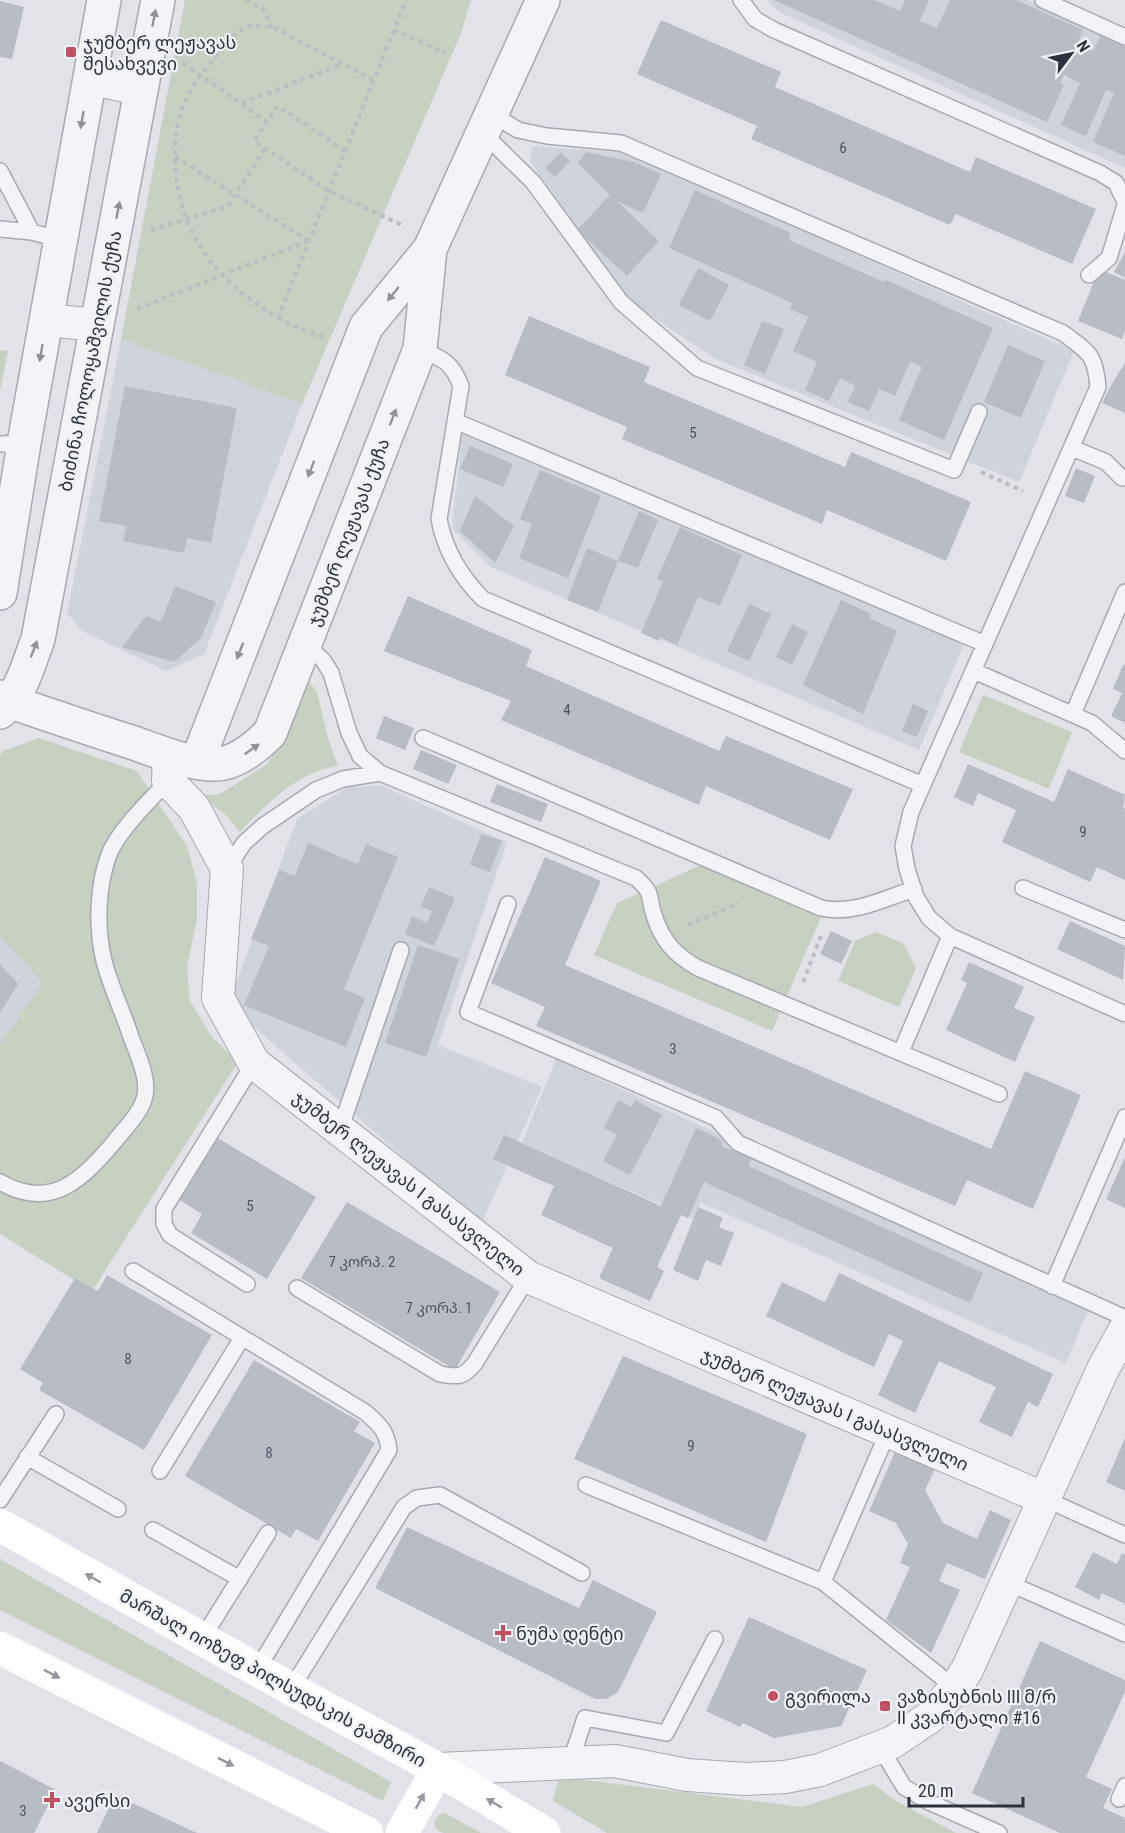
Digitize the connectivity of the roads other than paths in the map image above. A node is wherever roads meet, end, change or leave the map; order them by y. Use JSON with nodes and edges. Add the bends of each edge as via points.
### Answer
{"nodes":[{"id":1,"x":104,"y":0,"type":"edge"},
{"id":2,"x":158,"y":0,"type":"edge"},
{"id":3,"x":543,"y":0,"type":"edge"},
{"id":4,"x":741,"y":0,"type":"edge"},
{"id":5,"x":1043,"y":0,"type":"edge"},
{"id":6,"x":1125,"y":37,"type":"edge"},
{"id":7,"x":90,"y":78,"type":"junction"},
{"id":8,"x":141,"y":90,"type":"junction"},
{"id":9,"x":487,"y":124,"type":"junction"},
{"id":10,"x":0,"y":171,"type":"edge"},
{"id":11,"x":1125,"y":203,"type":"edge"},
{"id":12,"x":0,"y":229,"type":"edge"},
{"id":13,"x":46,"y":236,"type":"junction"},
{"id":14,"x":432,"y":244,"type":"junction"},
{"id":15,"x":1089,"y":275,"type":"dead end"},
{"id":16,"x":47,"y":320,"type":"junction"},
{"id":17,"x":97,"y":325,"type":"junction"},
{"id":18,"x":420,"y":349,"type":"junction"},
{"id":19,"x":979,"y":412,"type":"dead end"},
{"id":20,"x":455,"y":421,"type":"junction"},
{"id":21,"x":12,"y":443,"type":"edge"},
{"id":22,"x":1072,"y":448,"type":"junction"},
{"id":23,"x":1122,"y":478,"type":"dead end"},
{"id":24,"x":1125,"y":592,"type":"edge"},
{"id":25,"x":0,"y":593,"type":"edge"},
{"id":26,"x":304,"y":643,"type":"junction"},
{"id":27,"x":986,"y":644,"type":"junction"},
{"id":28,"x":974,"y":671,"type":"junction"},
{"id":29,"x":4,"y":704,"type":"edge"},
{"id":30,"x":1072,"y":714,"type":"junction"},
{"id":31,"x":423,"y":738,"type":"dead end"},
{"id":32,"x":1125,"y":751,"type":"edge"},
{"id":33,"x":178,"y":766,"type":"junction"},
{"id":34,"x":380,"y":773,"type":"junction"},
{"id":35,"x":924,"y":785,"type":"junction"},
{"id":36,"x":227,"y":869,"type":"junction"},
{"id":37,"x":1023,"y":888,"type":"dead end"},
{"id":38,"x":914,"y":889,"type":"junction"},
{"id":39,"x":508,"y":904,"type":"dead end"},
{"id":40,"x":1125,"y":930,"type":"edge"},
{"id":41,"x":950,"y":936,"type":"junction"},
{"id":42,"x":401,"y":950,"type":"dead end"},
{"id":43,"x":1125,"y":1014,"type":"edge"},
{"id":44,"x":901,"y":1052,"type":"junction"},
{"id":45,"x":254,"y":1063,"type":"junction"},
{"id":46,"x":999,"y":1094,"type":"dead end"},
{"id":47,"x":1125,"y":1118,"type":"edge"},
{"id":48,"x":340,"y":1130,"type":"junction"},
{"id":49,"x":0,"y":1182,"type":"edge"},
{"id":50,"x":133,"y":1272,"type":"dead end"},
{"id":51,"x":528,"y":1277,"type":"junction"},
{"id":52,"x":247,"y":1284,"type":"dead end"},
{"id":53,"x":1052,"y":1286,"type":"junction"},
{"id":54,"x":297,"y":1288,"type":"dead end"},
{"id":55,"x":1123,"y":1331,"type":"edge"},
{"id":56,"x":242,"y":1338,"type":"junction"},
{"id":57,"x":56,"y":1414,"type":"dead end"},
{"id":58,"x":888,"y":1432,"type":"junction"},
{"id":59,"x":27,"y":1457,"type":"junction"},
{"id":60,"x":160,"y":1471,"type":"dead end"},
{"id":61,"x":586,"y":1485,"type":"dead end"},
{"id":62,"x":1043,"y":1498,"type":"junction"},
{"id":63,"x":0,"y":1500,"type":"edge"},
{"id":64,"x":118,"y":1509,"type":"dead end"},
{"id":65,"x":0,"y":1525,"type":"edge"},
{"id":66,"x":153,"y":1530,"type":"dead end"},
{"id":67,"x":268,"y":1533,"type":"dead end"},
{"id":68,"x":1125,"y":1535,"type":"edge"},
{"id":69,"x":582,"y":1573,"type":"dead end"},
{"id":70,"x":240,"y":1579,"type":"junction"},
{"id":71,"x":822,"y":1582,"type":"junction"},
{"id":72,"x":1006,"y":1582,"type":"junction"},
{"id":73,"x":1125,"y":1634,"type":"edge"},
{"id":74,"x":202,"y":1639,"type":"junction"},
{"id":75,"x":715,"y":1639,"type":"dead end"},
{"id":76,"x":0,"y":1648,"type":"edge"},
{"id":77,"x":257,"y":1670,"type":"junction"},
{"id":78,"x":955,"y":1688,"type":"junction"},
{"id":79,"x":291,"y":1689,"type":"junction"},
{"id":80,"x":880,"y":1747,"type":"junction"},
{"id":81,"x":570,"y":1763,"type":"junction"},
{"id":82,"x":438,"y":1769,"type":"junction"},
{"id":83,"x":368,"y":1833,"type":"edge"},
{"id":84,"x":402,"y":1833,"type":"edge"},
{"id":85,"x":544,"y":1833,"type":"edge"},
{"id":86,"x":999,"y":1833,"type":"edge"}],
"edges":[{"from":1,"to":7,"type":"street"},
{"from":8,"to":2,"type":"street","name":"ბიძინა ჩოლოყაშვილის ქუჩა","one_way":true},
{"from":3,"to":9,"type":"street","name":"ჯუმბერ ლეჟავას ქუჩა"},
{"from":4,"to":11,"type":"lane","via":[[755,19],[774,30],[1100,172],[1116,183]]},
{"from":5,"to":6,"type":"lane"},
{"from":7,"to":8,"type":"street"},
{"from":7,"to":13,"type":"street","one_way":true},
{"from":17,"to":8,"type":"street","name":"ბიძინა ჩოლოყაშვილის ქუჩა","one_way":true},
{"from":9,"to":14,"type":"street","name":"ჯუმბერ ლეჟავას ქუჩა"},
{"from":9,"to":19,"type":"lane","via":[[621,302],[697,368],[954,470]]},
{"from":9,"to":22,"type":"lane","via":[[536,134],[621,143],[1064,333],[1091,354],[1098,387]]},
{"from":10,"to":13,"type":"lane"},
{"from":11,"to":15,"type":"lane","via":[[1109,258]]},
{"from":12,"to":13,"type":"lane"},
{"from":13,"to":16,"type":"street"},
{"from":14,"to":18,"type":"street","name":"ჯუმბერ ლეჟავას ქუჩა"},
{"from":14,"to":33,"type":"street","name":"ჯუმბერ ლეჟავას ქუჩა","one_way":true,"via":[[366,327]]},
{"from":16,"to":17,"type":"street"},
{"from":16,"to":21,"type":"street","one_way":true},
{"from":29,"to":17,"type":"street","name":"ბიძინა ჩოლოყაშვილის ქუჩა","one_way":true,"via":[[17,693],[38,639]]},
{"from":18,"to":20,"type":"lane","via":[[443,359],[455,370],[461,386]]},
{"from":26,"to":18,"type":"street","name":"ჯუმბერ ლეჟავას ქუჩა","one_way":true},
{"from":20,"to":27,"type":"lane"},
{"from":20,"to":35,"type":"lane","via":[[439,519],[443,540],[458,568],[483,598]]},
{"from":21,"to":25,"type":"street"},
{"from":22,"to":23,"type":"lane","via":[[1106,462]]},
{"from":22,"to":27,"type":"lane"},
{"from":24,"to":30,"type":"lane"},
{"from":33,"to":26,"type":"street","name":"ჯუმბერ ლეჟავას ქუჩა","one_way":true,"via":[[217,764],[256,747],[270,733]]},
{"from":26,"to":34,"type":"lane","via":[[331,673],[360,756]]},
{"from":27,"to":28,"type":"lane"},
{"from":28,"to":30,"type":"lane"},
{"from":28,"to":35,"type":"lane"},
{"from":29,"to":33,"type":"street","name":"ჯუმბერ ლეჟავას ქუჩა"},
{"from":30,"to":32,"type":"lane","via":[[1092,723]]},
{"from":31,"to":38,"type":"lane","via":[[821,909],[854,910]]},
{"from":33,"to":36,"type":"street","via":[[194,808]]},
{"from":33,"to":49,"type":"lane","via":[[111,851],[100,903],[104,960],[144,1072],[145,1095],[136,1115],[92,1168],[69,1186],[33,1195]]},
{"from":34,"to":36,"type":"lane","via":[[343,779],[316,790],[263,826],[244,843]]},
{"from":34,"to":44,"type":"lane","via":[[636,878],[652,899],[652,912],[677,956]]},
{"from":35,"to":38,"type":"lane","via":[[911,812],[903,846]]},
{"from":36,"to":45,"type":"street","name":"ჯუმბერ ლეჟავას I გასასვლელი","via":[[218,998]]},
{"from":37,"to":40,"type":"lane"},
{"from":38,"to":41,"type":"lane","via":[[929,918]]},
{"from":39,"to":53,"type":"lane","via":[[468,1012],[716,1118],[738,1143]]},
{"from":41,"to":43,"type":"lane"},
{"from":41,"to":44,"type":"lane"},
{"from":42,"to":48,"type":"lane"},
{"from":44,"to":46,"type":"lane"},
{"from":45,"to":48,"type":"street","name":"ჯუმბერ ლეჟავას I გასასვლელი"},
{"from":45,"to":52,"type":"lane","via":[[164,1209],[170,1235]]},
{"from":47,"to":53,"type":"lane"},
{"from":48,"to":51,"type":"street","name":"ჯუმბერ ლეჟავას I გასასვლელი"},
{"from":50,"to":56,"type":"lane"},
{"from":51,"to":54,"type":"lane","via":[[475,1363],[457,1377],[440,1374]]},
{"from":51,"to":58,"type":"street","name":"ჯუმბერ ლეჟავას I გასასვლელი"},
{"from":53,"to":55,"type":"lane"},
{"from":55,"to":62,"type":"street"},
{"from":56,"to":60,"type":"lane"},
{"from":56,"to":77,"type":"lane","via":[[365,1412],[387,1436],[389,1450]]},
{"from":57,"to":59,"type":"lane"},
{"from":58,"to":62,"type":"street","name":"ჯუმბერ ლეჟავას I გასასვლელი"},
{"from":58,"to":71,"type":"lane"},
{"from":59,"to":63,"type":"lane"},
{"from":59,"to":64,"type":"lane"},
{"from":61,"to":71,"type":"lane"},
{"from":62,"to":68,"type":"lane"},
{"from":62,"to":72,"type":"street"},
{"from":74,"to":65,"type":"main road","name":"მარშალ იოზეფ პილსუდსკის გამზირი","one_way":true},
{"from":66,"to":70,"type":"lane"},
{"from":67,"to":70,"type":"lane"},
{"from":69,"to":79,"type":"lane","via":[[440,1495],[417,1497],[404,1507]]},
{"from":70,"to":74,"type":"lane"},
{"from":71,"to":78,"type":"lane"},
{"from":72,"to":73,"type":"lane"},
{"from":72,"to":78,"type":"street","via":[[967,1670]]},
{"from":74,"to":77,"type":"main road","name":"მარშალ იოზეფ პილსუდსკის გამზირი"},
{"from":75,"to":81,"type":"lane","via":[[666,1733],[585,1718]]},
{"from":76,"to":83,"type":"main road","one_way":true},
{"from":77,"to":79,"type":"main road","name":"მარშალ იოზეფ პილსუდსკის გამზირი"},
{"from":78,"to":80,"type":"street","via":[[930,1718]]},
{"from":79,"to":82,"type":"main road","name":"მარშალ იოზეფ პილსუდსკის გამზირი"},
{"from":80,"to":81,"type":"street","via":[[820,1770],[785,1777],[687,1775],[615,1761]]},
{"from":80,"to":86,"type":"lane","via":[[904,1787]]},
{"from":81,"to":82,"type":"street"},
{"from":84,"to":82,"type":"main road","one_way":true},
{"from":85,"to":82,"type":"main road","name":"მარშალ იოზეფ პილსუდსკის გამზირი","one_way":true}]}
